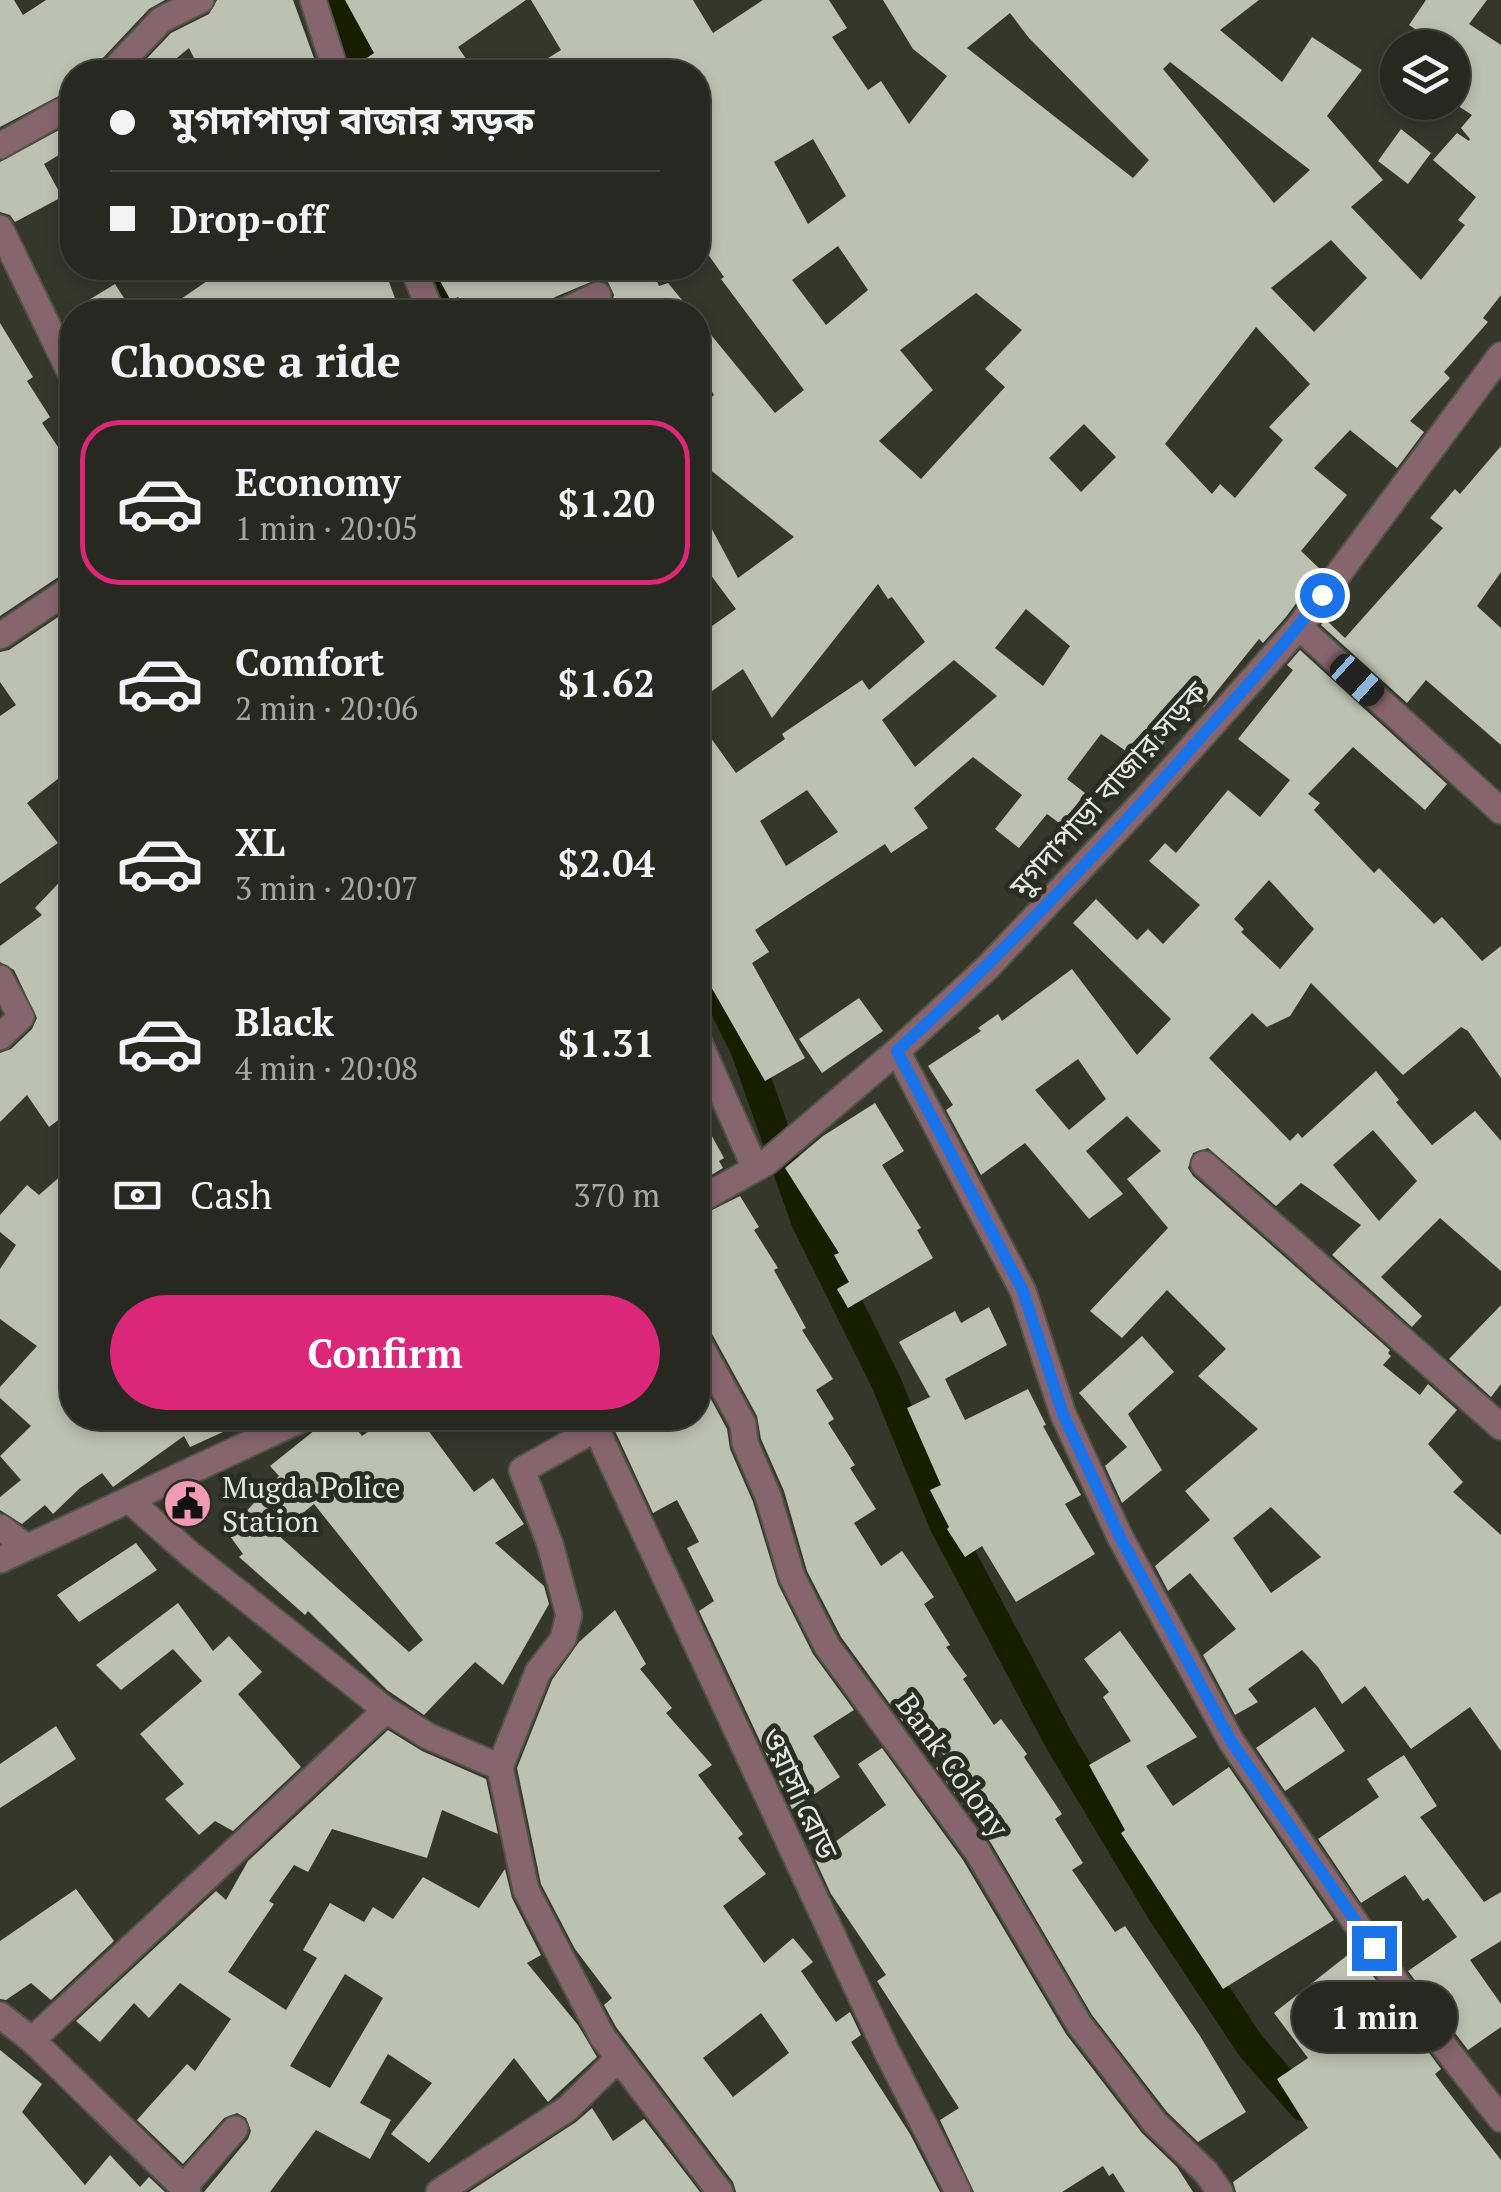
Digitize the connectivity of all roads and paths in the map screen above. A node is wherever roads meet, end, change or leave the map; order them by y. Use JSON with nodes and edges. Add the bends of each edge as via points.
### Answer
{"nodes":[{"id":1,"x":201,"y":0,"type":"edge"},
{"id":2,"x":313,"y":0,"type":"edge"},
{"id":3,"x":123,"y":60,"type":"edge"},
{"id":4,"x":332,"y":60,"type":"edge"},
{"id":5,"x":60,"y":111,"type":"edge"},
{"id":6,"x":0,"y":146,"type":"edge"},
{"id":7,"x":0,"y":228,"type":"edge"},
{"id":8,"x":598,"y":295,"type":"dead end"},
{"id":9,"x":587,"y":300,"type":"edge"},
{"id":10,"x":60,"y":351,"type":"edge"},
{"id":11,"x":1501,"y":355,"type":"edge"},
{"id":12,"x":60,"y":596,"type":"edge"},
{"id":13,"x":1299,"y":626,"type":"junction"},
{"id":14,"x":0,"y":636,"type":"edge"},
{"id":15,"x":1501,"y":812,"type":"edge"},
{"id":16,"x":0,"y":978,"type":"edge"},
{"id":17,"x":0,"y":1037,"type":"edge"},
{"id":18,"x":897,"y":1051,"type":"junction"},
{"id":19,"x":710,"y":1064,"type":"edge"},
{"id":20,"x":1204,"y":1164,"type":"dead end"},
{"id":21,"x":761,"y":1165,"type":"junction"},
{"id":22,"x":710,"y":1194,"type":"edge"},
{"id":23,"x":710,"y":1364,"type":"edge"},
{"id":24,"x":1501,"y":1427,"type":"edge"},
{"id":25,"x":279,"y":1430,"type":"edge"},
{"id":26,"x":583,"y":1430,"type":"edge"},
{"id":27,"x":597,"y":1430,"type":"edge"},
{"id":28,"x":130,"y":1500,"type":"junction"},
{"id":29,"x":0,"y":1527,"type":"edge"},
{"id":30,"x":26,"y":1547,"type":"junction"},
{"id":31,"x":0,"y":1560,"type":"edge"},
{"id":32,"x":386,"y":1710,"type":"junction"},
{"id":33,"x":500,"y":1767,"type":"junction"},
{"id":34,"x":0,"y":2016,"type":"edge"},
{"id":35,"x":32,"y":2040,"type":"junction"},
{"id":36,"x":618,"y":2058,"type":"junction"},
{"id":37,"x":1501,"y":2119,"type":"edge"},
{"id":38,"x":235,"y":2129,"type":"dead end"},
{"id":39,"x":185,"y":2190,"type":"edge"},
{"id":40,"x":439,"y":2192,"type":"edge"},
{"id":41,"x":720,"y":2192,"type":"edge"},
{"id":42,"x":958,"y":2192,"type":"edge"},
{"id":43,"x":1220,"y":2192,"type":"edge"}],
"edges":[{"from":1,"to":3,"type":"street","via":[[160,20]]},
{"from":2,"to":4,"type":"street"},
{"from":5,"to":6,"type":"street"},
{"from":7,"to":10,"type":"street"},
{"from":8,"to":9,"type":"street"},
{"from":11,"to":13,"type":"street","name":"মুগদাপাড়া বাজার সড়ক"},
{"from":12,"to":14,"type":"street"},
{"from":13,"to":15,"type":"street"},
{"from":13,"to":18,"type":"street","name":"মুগদাপাড়া বাজার সড়ক","via":[[988,968]]},
{"from":16,"to":17,"type":"street","via":[[21,1017]]},
{"from":18,"to":21,"type":"street","name":"মুগদাপাড়া বাজার সড়ক"},
{"from":18,"to":37,"type":"street","via":[[1023,1291],[1063,1414],[1120,1537],[1231,1741],[1414,2008]]},
{"from":19,"to":21,"type":"street"},
{"from":20,"to":24,"type":"street"},
{"from":21,"to":22,"type":"street","name":"মুগদাপাড়া বাজার সড়ক"},
{"from":23,"to":43,"type":"street","name":"Bank Colony","via":[[743,1424],[792,1576],[827,1646],[977,1850],[1079,2024],[1155,2124]]},
{"from":25,"to":28,"type":"street"},
{"from":26,"to":33,"type":"street","via":[[522,1470],[569,1615]]},
{"from":27,"to":42,"type":"street","name":"ওয়াসা রোড"},
{"from":28,"to":30,"type":"street"},
{"from":28,"to":32,"type":"street"},
{"from":29,"to":30,"type":"street"},
{"from":30,"to":31,"type":"street"},
{"from":32,"to":33,"type":"street"},
{"from":32,"to":35,"type":"street"},
{"from":33,"to":36,"type":"street","via":[[526,1890]]},
{"from":34,"to":35,"type":"street"},
{"from":35,"to":39,"type":"street"},
{"from":36,"to":40,"type":"street","via":[[567,2108]]},
{"from":36,"to":41,"type":"street"},
{"from":38,"to":39,"type":"street"}]}
